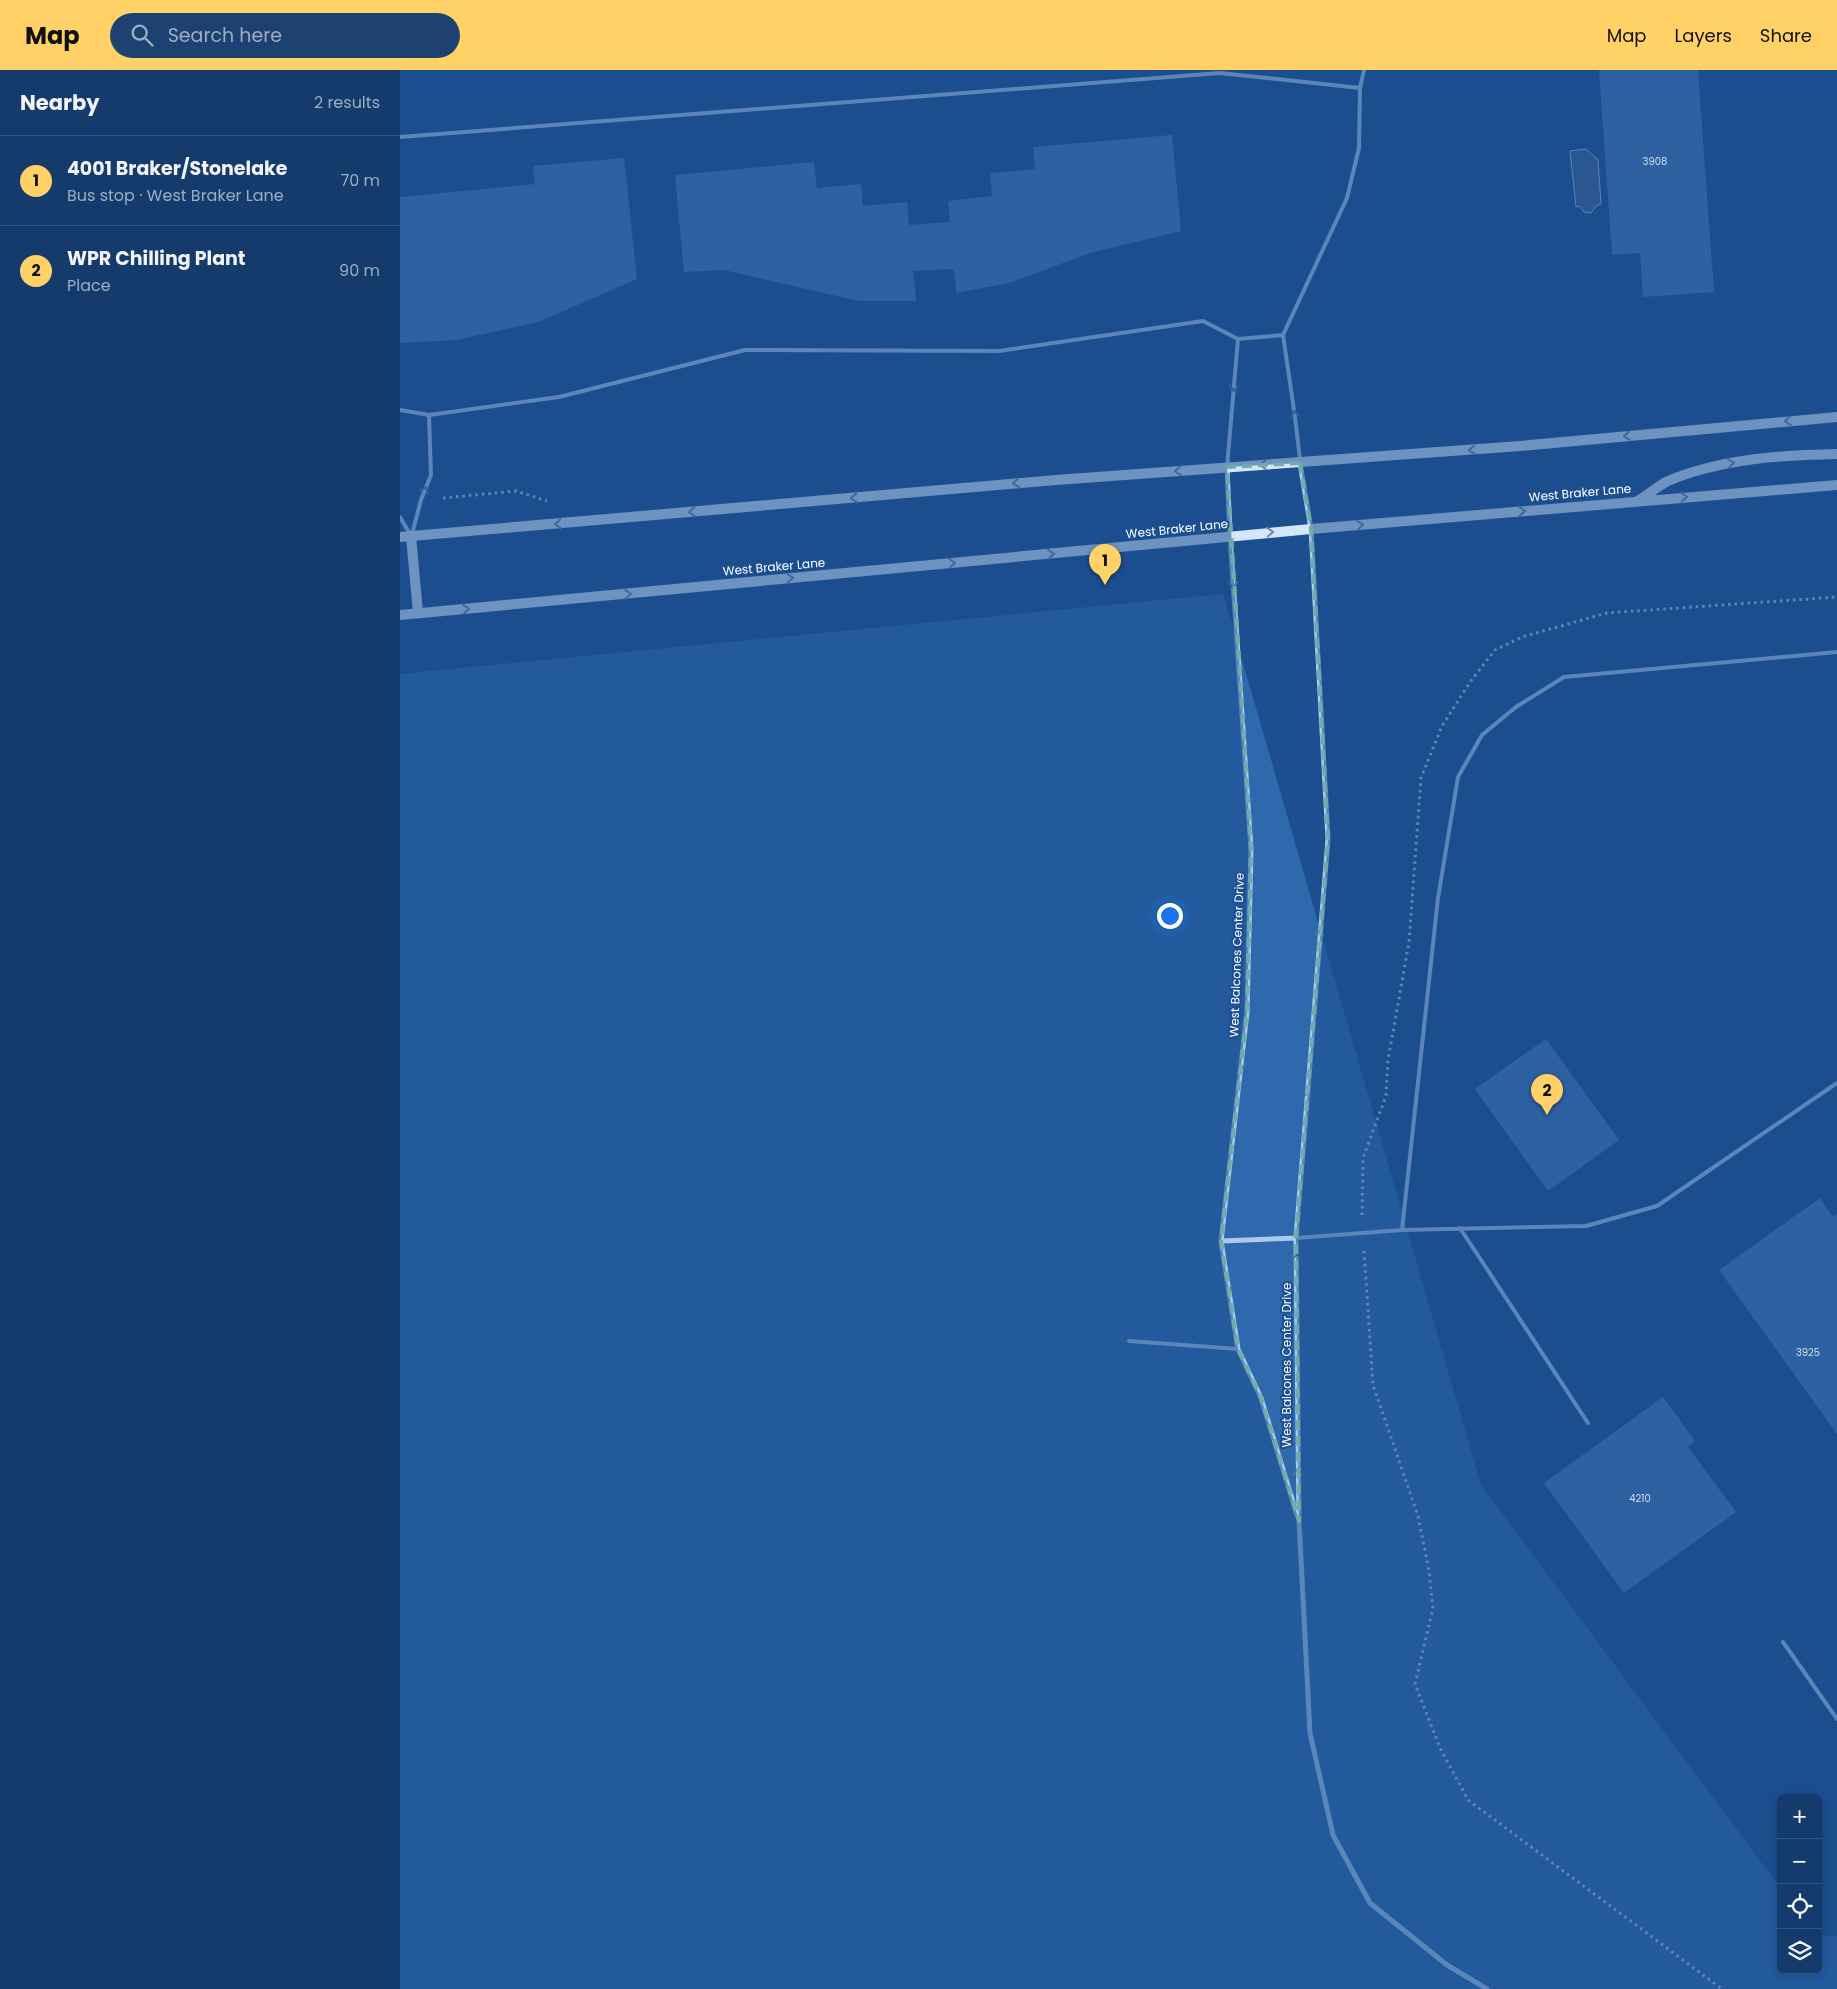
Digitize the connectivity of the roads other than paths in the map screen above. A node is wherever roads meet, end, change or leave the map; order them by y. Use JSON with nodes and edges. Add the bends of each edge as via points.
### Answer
{"nodes":[{"id":1,"x":1364,"y":70,"type":"edge"},
{"id":2,"x":1360,"y":88,"type":"junction"},
{"id":3,"x":400,"y":137,"type":"edge"},
{"id":4,"x":1283,"y":334,"type":"junction"},
{"id":5,"x":1238,"y":339,"type":"junction"},
{"id":6,"x":400,"y":410,"type":"edge"},
{"id":7,"x":429,"y":415,"type":"junction"},
{"id":8,"x":1837,"y":417,"type":"edge"},
{"id":9,"x":1837,"y":454,"type":"edge"},
{"id":10,"x":1300,"y":463,"type":"junction"},
{"id":11,"x":1227,"y":467,"type":"junction"},
{"id":12,"x":1837,"y":485,"type":"edge"},
{"id":13,"x":1639,"y":501,"type":"junction"},
{"id":14,"x":400,"y":516,"type":"edge"},
{"id":15,"x":1311,"y":529,"type":"junction"},
{"id":16,"x":412,"y":536,"type":"junction"},
{"id":17,"x":1230,"y":536,"type":"junction"},
{"id":18,"x":400,"y":538,"type":"edge"},
{"id":19,"x":418,"y":613,"type":"junction"},
{"id":20,"x":400,"y":615,"type":"edge"},
{"id":21,"x":1837,"y":652,"type":"edge"},
{"id":22,"x":1837,"y":1083,"type":"edge"},
{"id":23,"x":1460,"y":1228,"type":"junction"},
{"id":24,"x":1402,"y":1230,"type":"junction"},
{"id":25,"x":1296,"y":1238,"type":"junction"},
{"id":26,"x":1221,"y":1241,"type":"junction"},
{"id":27,"x":1129,"y":1341,"type":"dead end"},
{"id":28,"x":1238,"y":1349,"type":"junction"},
{"id":29,"x":1588,"y":1423,"type":"dead end"},
{"id":30,"x":1299,"y":1521,"type":"junction"},
{"id":31,"x":1783,"y":1642,"type":"dead end"},
{"id":32,"x":1837,"y":1720,"type":"edge"},
{"id":33,"x":1488,"y":1989,"type":"edge"}],
"edges":[{"from":1,"to":2,"type":"lane"},
{"from":2,"to":3,"type":"lane","via":[[1220,73]]},
{"from":2,"to":4,"type":"lane","via":[[1359,148],[1347,198]]},
{"from":4,"to":5,"type":"lane"},
{"from":10,"to":4,"type":"lane","one_way":true},
{"from":5,"to":7,"type":"lane","via":[[1203,321],[999,351],[745,350],[559,397]]},
{"from":5,"to":11,"type":"lane","one_way":true},
{"from":6,"to":7,"type":"lane"},
{"from":16,"to":7,"type":"lane","one_way":true,"via":[[431,475]]},
{"from":8,"to":10,"type":"main road","one_way":true},
{"from":13,"to":9,"type":"main road","one_way":true,"via":[[1667,482],[1727,463],[1806,454]]},
{"from":10,"to":11,"type":"main road","one_way":true},
{"from":10,"to":15,"type":"street","name":"West Balcones Center Drive"},
{"from":11,"to":16,"type":"main road","one_way":true},
{"from":11,"to":17,"type":"street","name":"West Balcones Center Drive"},
{"from":13,"to":12,"type":"main road","name":"West Braker Lane","one_way":true},
{"from":15,"to":13,"type":"main road","name":"West Braker Lane","one_way":true},
{"from":14,"to":16,"type":"lane"},
{"from":17,"to":15,"type":"main road","name":"West Braker Lane","one_way":true},
{"from":25,"to":15,"type":"street","name":"West Balcones Center Drive","one_way":true,"via":[[1328,839]]},
{"from":16,"to":18,"type":"main road"},
{"from":16,"to":19,"type":"main road"},
{"from":19,"to":17,"type":"main road","name":"West Braker Lane","one_way":true},
{"from":17,"to":26,"type":"street","name":"West Balcones Center Drive","one_way":true,"via":[[1251,849],[1247,1012]]},
{"from":19,"to":20,"type":"main road","name":"West Braker Lane"},
{"from":21,"to":24,"type":"lane","via":[[1564,677],[1516,707],[1482,736],[1458,777],[1440,889]]},
{"from":22,"to":23,"type":"lane","via":[[1657,1206],[1586,1226]]},
{"from":23,"to":24,"type":"lane"},
{"from":23,"to":29,"type":"lane"},
{"from":24,"to":25,"type":"lane"},
{"from":25,"to":26,"type":"street"},
{"from":30,"to":25,"type":"street","name":"West Balcones Center Drive","one_way":true},
{"from":26,"to":28,"type":"street","name":"West Balcones Center Drive","one_way":true},
{"from":27,"to":28,"type":"lane"},
{"from":28,"to":30,"type":"street","name":"West Balcones Center Drive","via":[[1261,1398]]},
{"from":30,"to":33,"type":"street","name":"West Balcones Center Drive","via":[[1310,1733],[1332,1835],[1370,1903],[1447,1965]]},
{"from":31,"to":32,"type":"lane"}]}
